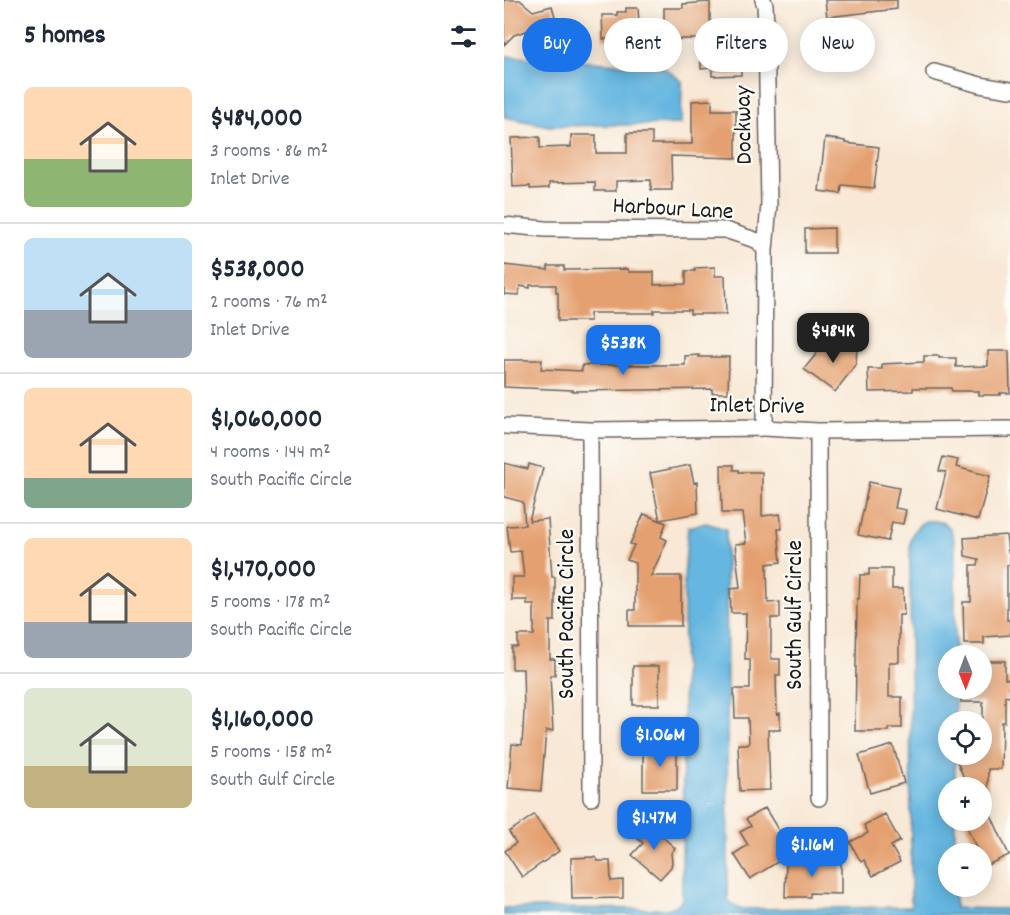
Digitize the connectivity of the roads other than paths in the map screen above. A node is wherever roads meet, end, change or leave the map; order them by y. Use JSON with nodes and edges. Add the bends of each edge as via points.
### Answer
{"nodes":[{"id":1,"x":763,"y":0,"type":"edge"},
{"id":2,"x":934,"y":72,"type":"dead end"},
{"id":3,"x":1010,"y":90,"type":"edge"},
{"id":4,"x":504,"y":225,"type":"edge"},
{"id":5,"x":765,"y":250,"type":"junction"},
{"id":6,"x":504,"y":426,"type":"edge"},
{"id":7,"x":764,"y":428,"type":"junction"},
{"id":8,"x":1010,"y":429,"type":"edge"},
{"id":9,"x":590,"y":430,"type":"junction"},
{"id":10,"x":818,"y":431,"type":"junction"},
{"id":11,"x":591,"y":798,"type":"dead end"},
{"id":12,"x":819,"y":798,"type":"dead end"}],
"edges":[{"from":1,"to":5,"type":"street","name":"Dockway","via":[[769,206]]},
{"from":2,"to":3,"type":"street"},
{"from":4,"to":5,"type":"street","name":"Harbour Lane","via":[[545,229],[725,230],[758,241]]},
{"from":5,"to":7,"type":"street"},
{"from":6,"to":9,"type":"street","name":"Inlet Drive"},
{"from":7,"to":9,"type":"street","name":"Inlet Drive"},
{"from":7,"to":10,"type":"street","name":"Inlet Drive"},
{"from":8,"to":10,"type":"street","name":"Inlet Drive"},
{"from":9,"to":11,"type":"street","name":"South Pacific Circle"},
{"from":10,"to":12,"type":"street","name":"South Gulf Circle"}]}
